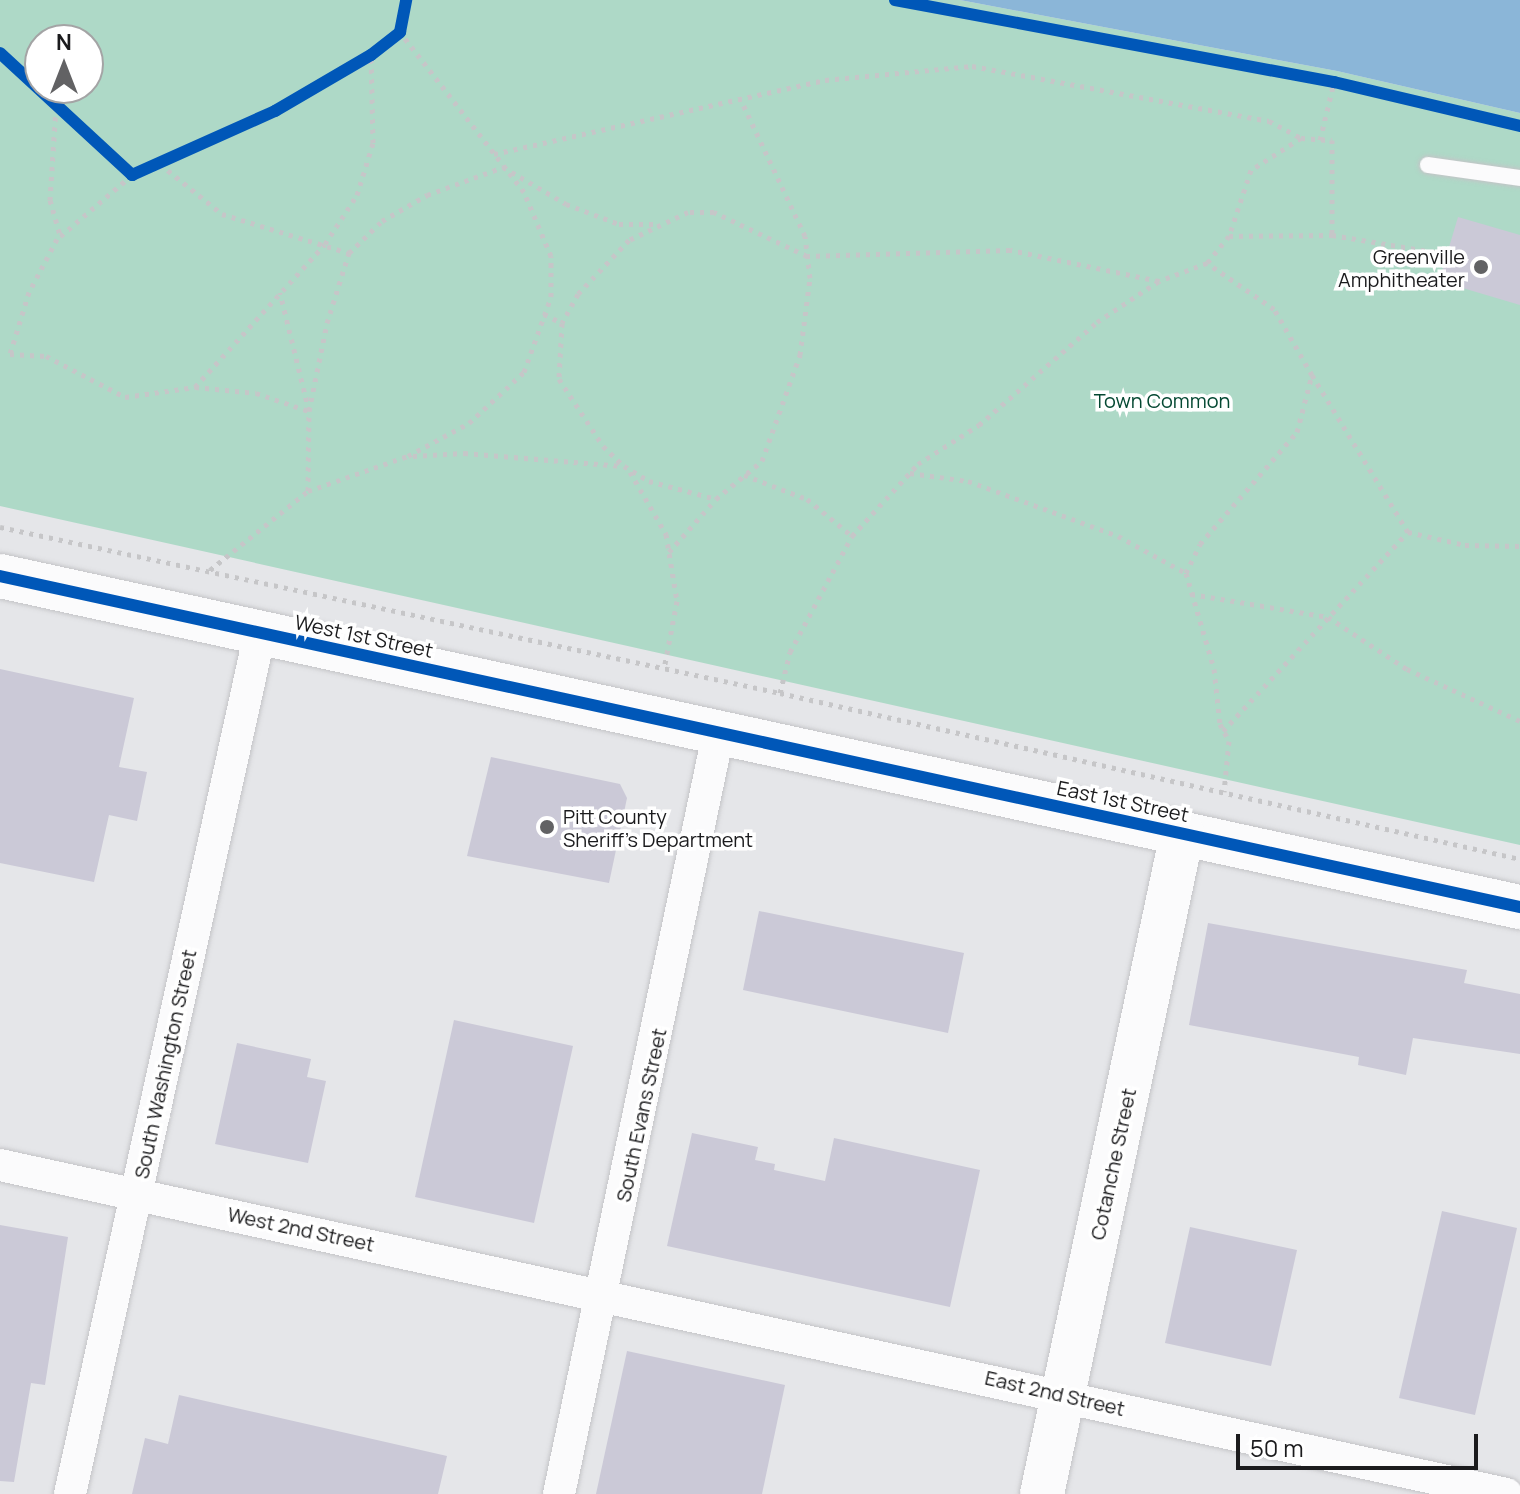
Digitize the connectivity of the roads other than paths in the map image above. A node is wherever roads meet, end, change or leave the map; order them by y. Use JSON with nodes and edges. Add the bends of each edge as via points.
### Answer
{"nodes":[{"id":1,"x":1428,"y":165,"type":"dead end"},
{"id":2,"x":1520,"y":178,"type":"edge"},
{"id":3,"x":0,"y":576,"type":"edge"},
{"id":4,"x":260,"y":633,"type":"junction"},
{"id":5,"x":718,"y":735,"type":"junction"},
{"id":6,"x":1182,"y":834,"type":"junction"},
{"id":7,"x":1520,"y":907,"type":"edge"},
{"id":8,"x":0,"y":1165,"type":"edge"},
{"id":9,"x":136,"y":1194,"type":"junction"},
{"id":10,"x":602,"y":1296,"type":"junction"},
{"id":11,"x":1064,"y":1395,"type":"junction"},
{"id":12,"x":70,"y":1494,"type":"edge"},
{"id":13,"x":559,"y":1494,"type":"edge"},
{"id":14,"x":1042,"y":1494,"type":"edge"},
{"id":15,"x":1507,"y":1494,"type":"edge"}],
"edges":[{"from":1,"to":2,"type":"lane"},
{"from":3,"to":4,"type":"street","name":"West 1st Street"},
{"from":4,"to":5,"type":"street","name":"West 1st Street"},
{"from":4,"to":9,"type":"street","name":"South Washington Street"},
{"from":5,"to":6,"type":"street","name":"East 1st Street"},
{"from":5,"to":10,"type":"street","name":"South Evans Street"},
{"from":6,"to":7,"type":"street","name":"East 1st Street"},
{"from":6,"to":11,"type":"street","name":"Cotanche Street"},
{"from":8,"to":9,"type":"street","name":"West 2nd Street"},
{"from":9,"to":10,"type":"street","name":"West 2nd Street"},
{"from":9,"to":12,"type":"street","name":"South Washington Street"},
{"from":10,"to":11,"type":"street","name":"East 2nd Street"},
{"from":10,"to":13,"type":"street","name":"South Evans Street"},
{"from":11,"to":14,"type":"street","name":"Cotanche Street"},
{"from":11,"to":15,"type":"street","name":"East 2nd Street"}]}
